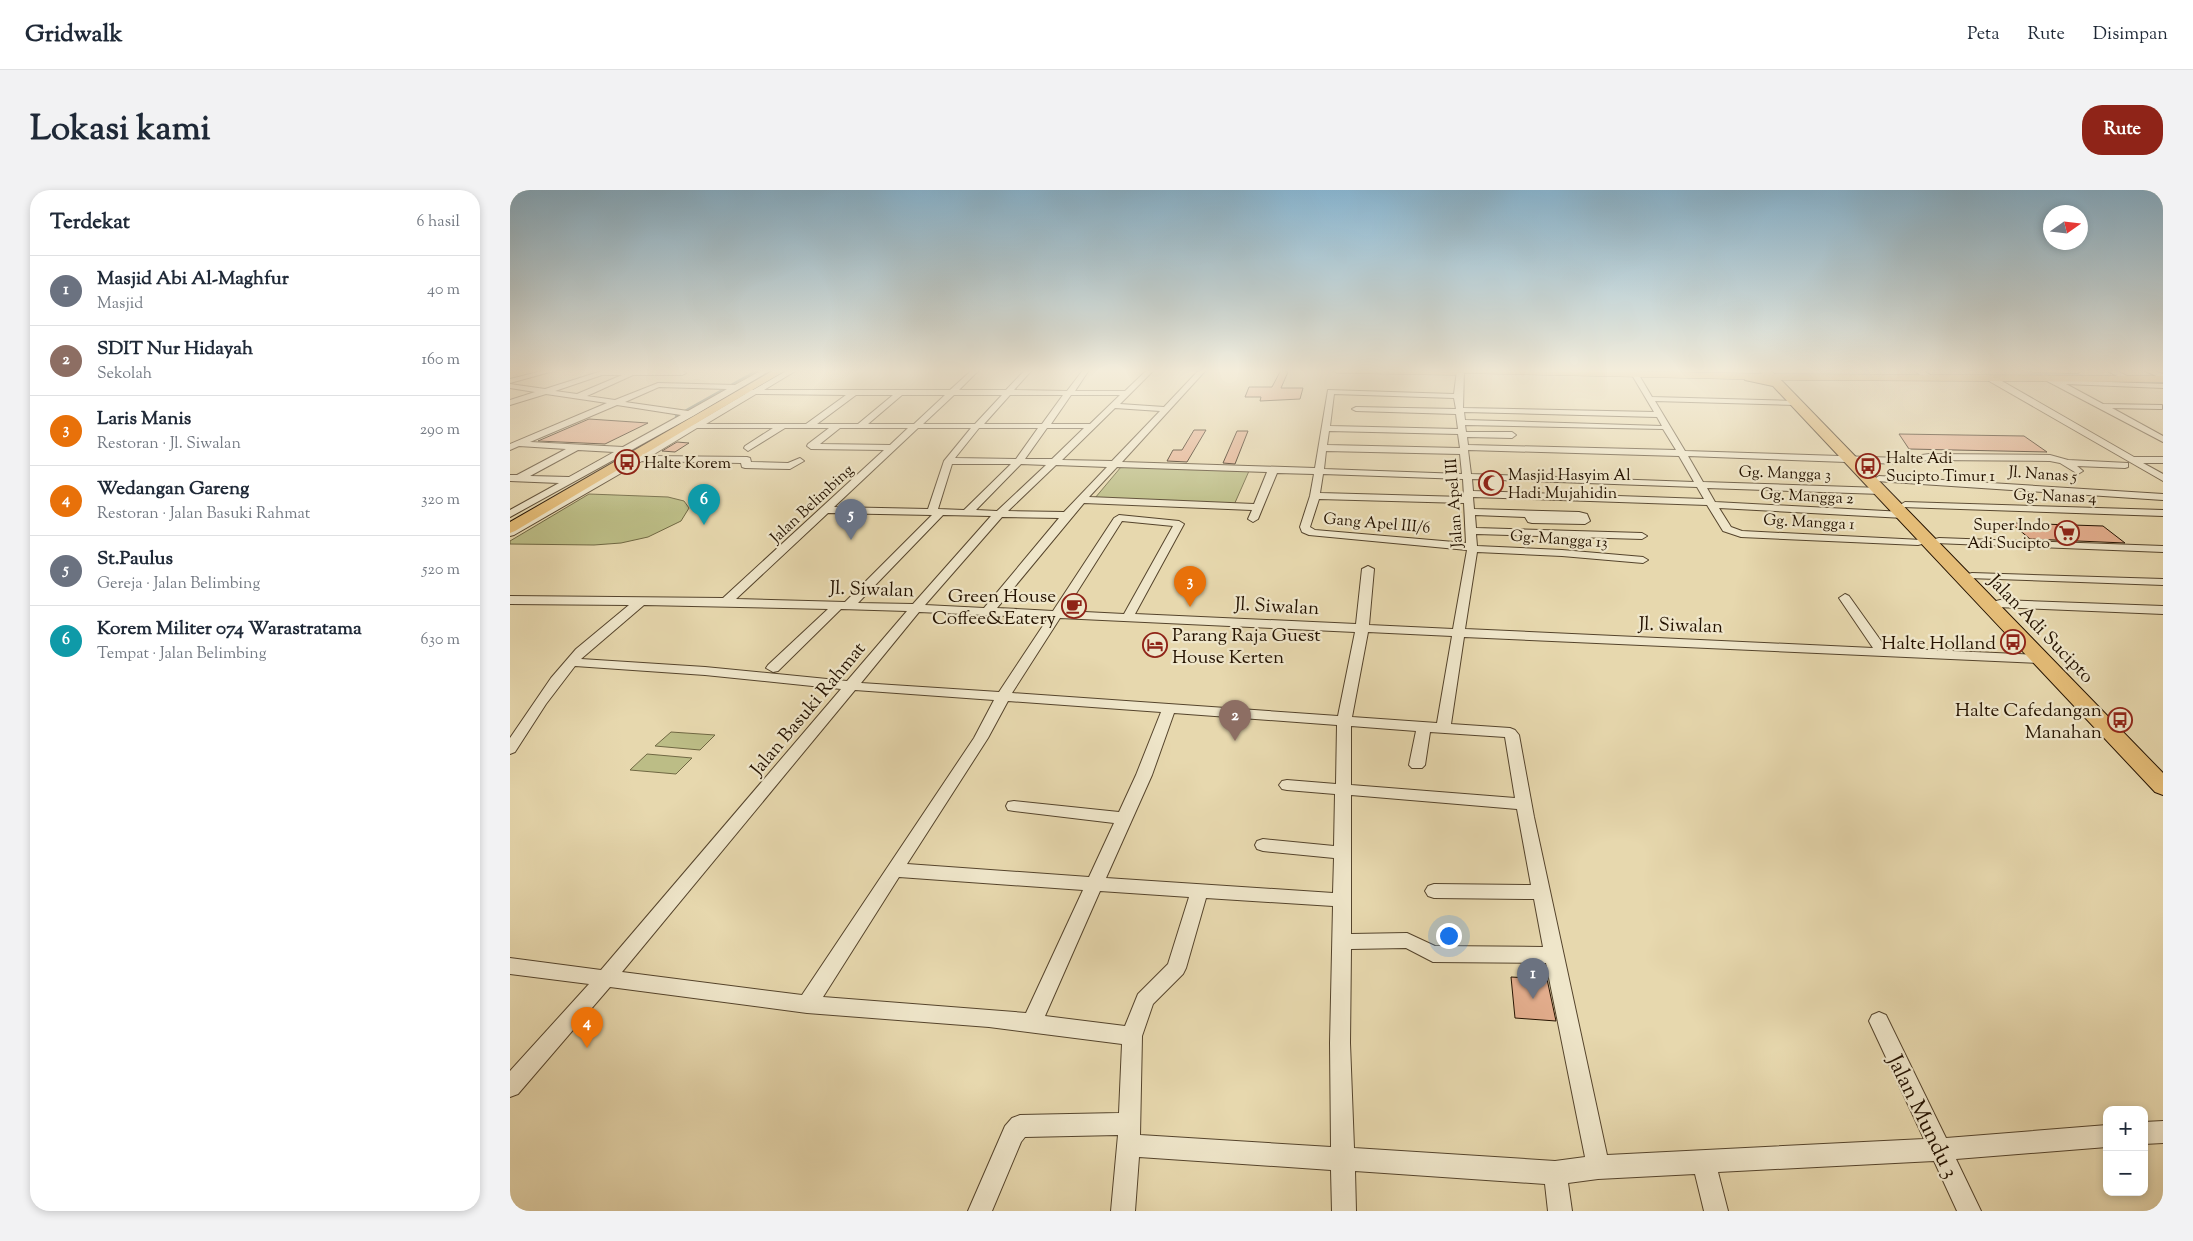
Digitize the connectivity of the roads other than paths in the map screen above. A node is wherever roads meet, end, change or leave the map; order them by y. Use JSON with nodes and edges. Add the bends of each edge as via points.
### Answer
{"nodes":[{"id":1,"x":578,"y":418,"type":"edge"},
{"id":2,"x":674,"y":418,"type":"edge"},
{"id":3,"x":693,"y":418,"type":"edge"},
{"id":4,"x":820,"y":418,"type":"edge"},
{"id":5,"x":870,"y":418,"type":"edge"},
{"id":6,"x":925,"y":418,"type":"edge"},
{"id":7,"x":984,"y":418,"type":"edge"},
{"id":8,"x":1049,"y":418,"type":"edge"},
{"id":9,"x":1100,"y":418,"type":"edge"},
{"id":10,"x":1157,"y":418,"type":"edge"},
{"id":11,"x":1326,"y":418,"type":"edge"},
{"id":12,"x":1426,"y":418,"type":"edge"},
{"id":13,"x":1460,"y":418,"type":"edge"},
{"id":14,"x":1585,"y":418,"type":"edge"},
{"id":15,"x":1661,"y":418,"type":"edge"},
{"id":16,"x":1810,"y":418,"type":"edge"},
{"id":17,"x":1814,"y":418,"type":"edge"},
{"id":18,"x":2056,"y":418,"type":"edge"},
{"id":19,"x":2123,"y":418,"type":"edge"},
{"id":20,"x":688,"y":421,"type":"junction"},
{"id":21,"x":1461,"y":422,"type":"junction"},
{"id":22,"x":783,"y":426,"type":"junction"},
{"id":23,"x":808,"y":426,"type":"junction"},
{"id":24,"x":838,"y":426,"type":"junction"},
{"id":25,"x":860,"y":426,"type":"junction"},
{"id":26,"x":916,"y":426,"type":"junction"},
{"id":27,"x":976,"y":426,"type":"junction"},
{"id":28,"x":1043,"y":426,"type":"junction"},
{"id":29,"x":1090,"y":426,"type":"junction"},
{"id":30,"x":1326,"y":428,"type":"junction"},
{"id":31,"x":1660,"y":428,"type":"dead end"},
{"id":32,"x":1512,"y":435,"type":"dead end"},
{"id":33,"x":2162,"y":438,"type":"edge"},
{"id":34,"x":512,"y":444,"type":"edge"},
{"id":35,"x":578,"y":447,"type":"junction"},
{"id":36,"x":748,"y":448,"type":"dead end"},
{"id":37,"x":893,"y":448,"type":"junction"},
{"id":38,"x":1323,"y":448,"type":"junction"},
{"id":39,"x":1464,"y":449,"type":"junction"},
{"id":40,"x":626,"y":451,"type":"junction"},
{"id":41,"x":1681,"y":453,"type":"junction"},
{"id":42,"x":1853,"y":460,"type":"junction"},
{"id":43,"x":2163,"y":460,"type":"edge"},
{"id":44,"x":800,"y":461,"type":"dead end"},
{"id":45,"x":948,"y":461,"type":"junction"},
{"id":46,"x":1018,"y":462,"type":"junction"},
{"id":47,"x":1054,"y":462,"type":"junction"},
{"id":48,"x":2129,"y":462,"type":"junction"},
{"id":49,"x":2068,"y":463,"type":"junction"},
{"id":50,"x":1114,"y":465,"type":"junction"},
{"id":51,"x":1273,"y":470,"type":"junction"},
{"id":52,"x":1318,"y":471,"type":"junction"},
{"id":53,"x":2078,"y":471,"type":"dead end"},
{"id":54,"x":1467,"y":476,"type":"junction"},
{"id":55,"x":514,"y":478,"type":"edge"},
{"id":56,"x":2163,"y":478,"type":"edge"},
{"id":57,"x":568,"y":480,"type":"junction"},
{"id":58,"x":1699,"y":483,"type":"junction"},
{"id":59,"x":1880,"y":485,"type":"junction"},
{"id":60,"x":1315,"y":496,"type":"junction"},
{"id":61,"x":1466,"y":497,"type":"junction"},
{"id":62,"x":2163,"y":497,"type":"edge"},
{"id":63,"x":1081,"y":500,"type":"junction"},
{"id":64,"x":1711,"y":503,"type":"junction"},
{"id":65,"x":1258,"y":507,"type":"junction"},
{"id":66,"x":1908,"y":509,"type":"junction"},
{"id":67,"x":826,"y":510,"type":"junction"},
{"id":68,"x":937,"y":512,"type":"junction"},
{"id":69,"x":967,"y":512,"type":"junction"},
{"id":70,"x":1469,"y":512,"type":"junction"},
{"id":71,"x":1000,"y":513,"type":"junction"},
{"id":72,"x":510,"y":514,"type":"edge"},
{"id":73,"x":1529,"y":514,"type":"dead end"},
{"id":74,"x":2163,"y":514,"type":"edge"},
{"id":75,"x":1066,"y":515,"type":"junction"},
{"id":76,"x":1253,"y":520,"type":"dead end"},
{"id":77,"x":510,"y":522,"type":"edge"},
{"id":78,"x":510,"y":528,"type":"edge"},
{"id":79,"x":1471,"y":531,"type":"junction"},
{"id":80,"x":510,"y":533,"type":"edge"},
{"id":81,"x":1642,"y":536,"type":"dead end"},
{"id":82,"x":1946,"y":541,"type":"junction"},
{"id":83,"x":1918,"y":542,"type":"dead end"},
{"id":84,"x":1472,"y":548,"type":"junction"},
{"id":85,"x":2163,"y":549,"type":"edge"},
{"id":86,"x":1643,"y":560,"type":"dead end"},
{"id":87,"x":1368,"y":569,"type":"dead end"},
{"id":88,"x":1979,"y":576,"type":"junction"},
{"id":89,"x":2163,"y":582,"type":"edge"},
{"id":90,"x":1844,"y":598,"type":"dead end"},
{"id":91,"x":510,"y":600,"type":"edge"},
{"id":92,"x":640,"y":601,"type":"junction"},
{"id":93,"x":726,"y":602,"type":"junction"},
{"id":94,"x":2007,"y":604,"type":"junction"},
{"id":95,"x":842,"y":606,"type":"junction"},
{"id":96,"x":916,"y":608,"type":"junction"},
{"id":97,"x":2163,"y":610,"type":"edge"},
{"id":98,"x":987,"y":612,"type":"junction"},
{"id":99,"x":1058,"y":615,"type":"junction"},
{"id":100,"x":1128,"y":617,"type":"junction"},
{"id":101,"x":1362,"y":629,"type":"junction"},
{"id":102,"x":1460,"y":634,"type":"junction"},
{"id":103,"x":1882,"y":651,"type":"junction"},
{"id":104,"x":2041,"y":659,"type":"junction"},
{"id":105,"x":572,"y":662,"type":"junction"},
{"id":106,"x":773,"y":668,"type":"dead end"},
{"id":107,"x":852,"y":686,"type":"junction"},
{"id":108,"x":1003,"y":697,"type":"junction"},
{"id":109,"x":1169,"y":709,"type":"junction"},
{"id":110,"x":1344,"y":722,"type":"junction"},
{"id":111,"x":1424,"y":728,"type":"junction"},
{"id":112,"x":1443,"y":729,"type":"junction"},
{"id":113,"x":510,"y":749,"type":"edge"},
{"id":114,"x":1417,"y":765,"type":"dead end"},
{"id":115,"x":2163,"y":769,"type":"edge"},
{"id":116,"x":1287,"y":785,"type":"dead end"},
{"id":117,"x":2163,"y":787,"type":"edge"},
{"id":118,"x":1343,"y":791,"type":"junction"},
{"id":119,"x":1524,"y":804,"type":"junction"},
{"id":120,"x":1014,"y":806,"type":"dead end"},
{"id":121,"x":1125,"y":818,"type":"junction"},
{"id":122,"x":1263,"y":845,"type":"dead end"},
{"id":123,"x":1342,"y":853,"type":"junction"},
{"id":124,"x":895,"y":870,"type":"junction"},
{"id":125,"x":1095,"y":884,"type":"junction"},
{"id":126,"x":1199,"y":891,"type":"junction"},
{"id":127,"x":1434,"y":891,"type":"dead end"},
{"id":128,"x":1542,"y":892,"type":"junction"},
{"id":129,"x":1341,"y":900,"type":"junction"},
{"id":130,"x":1342,"y":942,"type":"junction"},
{"id":131,"x":1554,"y":955,"type":"junction"},
{"id":132,"x":510,"y":966,"type":"edge"},
{"id":133,"x":606,"y":978,"type":"junction"},
{"id":134,"x":807,"y":1004,"type":"junction"},
{"id":135,"x":1879,"y":1021,"type":"dead end"},
{"id":136,"x":1032,"y":1023,"type":"junction"},
{"id":137,"x":1132,"y":1036,"type":"junction"},
{"id":138,"x":510,"y":1087,"type":"edge"},
{"id":139,"x":2163,"y":1132,"type":"edge"},
{"id":140,"x":2148,"y":1133,"type":"edge"},
{"id":141,"x":1128,"y":1135,"type":"junction"},
{"id":142,"x":2103,"y":1136,"type":"edge"},
{"id":143,"x":1940,"y":1148,"type":"junction"},
{"id":144,"x":1344,"y":1158,"type":"junction"},
{"id":145,"x":1704,"y":1161,"type":"junction"},
{"id":146,"x":1598,"y":1167,"type":"junction"},
{"id":147,"x":1555,"y":1173,"type":"junction"},
{"id":148,"x":980,"y":1211,"type":"edge"},
{"id":149,"x":1123,"y":1211,"type":"edge"},
{"id":150,"x":1344,"y":1211,"type":"edge"},
{"id":151,"x":1560,"y":1211,"type":"edge"},
{"id":152,"x":1716,"y":1211,"type":"edge"},
{"id":153,"x":1969,"y":1211,"type":"edge"}],
"edges":[{"from":1,"to":34,"type":"street"},
{"from":2,"to":20,"type":"street"},
{"from":3,"to":20,"type":"highway"},
{"from":4,"to":23,"type":"street"},
{"from":5,"to":25,"type":"street"},
{"from":6,"to":26,"type":"street","name":"Jalan Belimbing"},
{"from":7,"to":27,"type":"street"},
{"from":8,"to":28,"type":"street"},
{"from":9,"to":29,"type":"street","name":"Jalan Basuki Rahmat"},
{"from":10,"to":50,"type":"street"},
{"from":11,"to":30,"type":"street"},
{"from":12,"to":21,"type":"street"},
{"from":13,"to":21,"type":"street","name":"Jalan Apel III"},
{"from":14,"to":21,"type":"street"},
{"from":15,"to":41,"type":"street","name":"Gg. Mangga 1"},
{"from":16,"to":42,"type":"highway","name":"Jalan Adi Sucipto"},
{"from":17,"to":42,"type":"highway","name":"Jalan Adi Sucipto"},
{"from":18,"to":48,"type":"street"},
{"from":19,"to":33,"type":"street"},
{"from":20,"to":22,"type":"street"},
{"from":20,"to":40,"type":"highway"},
{"from":20,"to":78,"type":"highway"},
{"from":21,"to":30,"type":"street"},
{"from":21,"to":31,"type":"street"},
{"from":21,"to":32,"type":"street"},
{"from":21,"to":39,"type":"street","name":"Jalan Apel III"},
{"from":22,"to":23,"type":"street"},
{"from":22,"to":36,"type":"street"},
{"from":23,"to":24,"type":"street"},
{"from":24,"to":25,"type":"street"},
{"from":24,"to":37,"type":"street","via":[[811,446]]},
{"from":25,"to":26,"type":"street"},
{"from":26,"to":27,"type":"street"},
{"from":26,"to":37,"type":"street","name":"Jalan Belimbing"},
{"from":27,"to":28,"type":"street"},
{"from":27,"to":45,"type":"street"},
{"from":28,"to":29,"type":"street"},
{"from":28,"to":46,"type":"street"},
{"from":29,"to":47,"type":"street","name":"Jalan Basuki Rahmat"},
{"from":30,"to":38,"type":"street"},
{"from":34,"to":35,"type":"street"},
{"from":35,"to":40,"type":"street"},
{"from":35,"to":55,"type":"street"},
{"from":37,"to":67,"type":"street","name":"Jalan Belimbing"},
{"from":38,"to":39,"type":"street"},
{"from":38,"to":52,"type":"street"},
{"from":39,"to":41,"type":"street"},
{"from":39,"to":54,"type":"street","name":"Jalan Apel III"},
{"from":40,"to":44,"type":"street","via":[[747,460],[745,465],[788,466]]},
{"from":40,"to":57,"type":"highway"},
{"from":40,"to":80,"type":"street","via":[[578,494]]},
{"from":41,"to":42,"type":"street"},
{"from":41,"to":58,"type":"street","name":"Gg. Mangga 1"},
{"from":42,"to":49,"type":"street","via":[[2050,458]]},
{"from":42,"to":59,"type":"highway","name":"Jalan Adi Sucipto"},
{"from":43,"to":48,"type":"street"},
{"from":45,"to":46,"type":"street","name":"Gg. Mangga 3"},
{"from":45,"to":68,"type":"street"},
{"from":46,"to":47,"type":"street","name":"Gg. Mangga 3"},
{"from":46,"to":69,"type":"street"},
{"from":47,"to":50,"type":"street","name":"Gg. Mangga 3"},
{"from":47,"to":71,"type":"street","name":"Jalan Basuki Rahmat"},
{"from":48,"to":49,"type":"street"},
{"from":48,"to":56,"type":"street"},
{"from":49,"to":53,"type":"street"},
{"from":50,"to":51,"type":"street","name":"Gg. Mangga 3"},
{"from":50,"to":63,"type":"street"},
{"from":51,"to":52,"type":"street","name":"Gg. Mangga 3"},
{"from":51,"to":65,"type":"street"},
{"from":52,"to":54,"type":"street","name":"Gg. Mangga 3"},
{"from":52,"to":60,"type":"street"},
{"from":54,"to":58,"type":"street","name":"Gg. Mangga 3"},
{"from":54,"to":61,"type":"street","name":"Jalan Apel III"},
{"from":55,"to":57,"type":"street"},
{"from":57,"to":72,"type":"street"},
{"from":57,"to":77,"type":"highway"},
{"from":58,"to":59,"type":"street","name":"Gg. Mangga 3"},
{"from":58,"to":64,"type":"street","name":"Gg. Mangga 1"},
{"from":59,"to":62,"type":"street","name":"Jl. Nanas 5"},
{"from":59,"to":66,"type":"highway","name":"Jalan Adi Sucipto"},
{"from":60,"to":61,"type":"street","name":"Gg. Mangga 2"},
{"from":60,"to":84,"type":"street","name":"Gang Apel III/6","via":[[1305,527],[1308,531]]},
{"from":61,"to":64,"type":"street","name":"Gg. Mangga 2"},
{"from":61,"to":70,"type":"street","name":"Jalan Apel III"},
{"from":63,"to":65,"type":"street"},
{"from":63,"to":75,"type":"street"},
{"from":64,"to":66,"type":"street","name":"Gg. Mangga 2"},
{"from":64,"to":83,"type":"street","name":"Gg. Mangga 1","via":[[1727,529],[1740,534]]},
{"from":65,"to":76,"type":"street"},
{"from":66,"to":74,"type":"street","name":"Gg. Nanas 4"},
{"from":66,"to":82,"type":"highway","name":"Jalan Adi Sucipto"},
{"from":66,"to":104,"type":"highway","name":"Jalan Adi Sucipto"},
{"from":67,"to":68,"type":"street"},
{"from":67,"to":93,"type":"street","name":"Jalan Belimbing"},
{"from":68,"to":69,"type":"street"},
{"from":68,"to":95,"type":"street"},
{"from":69,"to":71,"type":"street"},
{"from":70,"to":73,"type":"street"},
{"from":70,"to":79,"type":"street","name":"Jalan Apel III"},
{"from":71,"to":75,"type":"street"},
{"from":71,"to":96,"type":"street","name":"Jalan Basuki Rahmat"},
{"from":75,"to":98,"type":"street"},
{"from":79,"to":81,"type":"street"},
{"from":79,"to":84,"type":"street","name":"Jalan Apel III"},
{"from":82,"to":85,"type":"street"},
{"from":82,"to":88,"type":"highway","name":"Jalan Adi Sucipto"},
{"from":84,"to":86,"type":"street","name":"Gg. Mangga 13"},
{"from":84,"to":102,"type":"street","name":"Jalan Apel III"},
{"from":87,"to":101,"type":"street"},
{"from":88,"to":89,"type":"street"},
{"from":88,"to":94,"type":"highway","name":"Jalan Adi Sucipto"},
{"from":90,"to":103,"type":"street"},
{"from":91,"to":92,"type":"street","name":"Jl. Siwalan"},
{"from":92,"to":93,"type":"street","name":"Jl. Siwalan"},
{"from":92,"to":105,"type":"street","via":[[605,629]]},
{"from":93,"to":95,"type":"street","name":"Jl. Siwalan"},
{"from":94,"to":97,"type":"street"},
{"from":94,"to":115,"type":"highway","name":"Jalan Adi Sucipto"},
{"from":95,"to":96,"type":"street","name":"Jl. Siwalan"},
{"from":95,"to":106,"type":"street"},
{"from":96,"to":98,"type":"street","name":"Jl. Siwalan"},
{"from":96,"to":107,"type":"street","name":"Jalan Basuki Rahmat"},
{"from":98,"to":99,"type":"street","name":"Jl. Siwalan"},
{"from":99,"to":100,"type":"street","name":"Jl. Siwalan"},
{"from":99,"to":100,"type":"street","via":[[1119,518],[1179,524]]},
{"from":99,"to":108,"type":"street"},
{"from":100,"to":101,"type":"street","name":"Jl. Siwalan"},
{"from":101,"to":102,"type":"street","name":"Jl. Siwalan"},
{"from":101,"to":110,"type":"street"},
{"from":102,"to":103,"type":"street","name":"Jl. Siwalan"},
{"from":102,"to":112,"type":"street","name":"Jalan Apel III"},
{"from":103,"to":104,"type":"street","name":"Jl. Siwalan"},
{"from":104,"to":117,"type":"highway","name":"Jalan Adi Sucipto"},
{"from":105,"to":107,"type":"street","via":[[714,671]]},
{"from":105,"to":113,"type":"street"},
{"from":107,"to":108,"type":"street"},
{"from":107,"to":133,"type":"street","name":"Jalan Basuki Rahmat"},
{"from":108,"to":109,"type":"street"},
{"from":108,"to":124,"type":"street","via":[[981,738]]},
{"from":109,"to":110,"type":"street"},
{"from":109,"to":121,"type":"street"},
{"from":110,"to":111,"type":"street"},
{"from":110,"to":118,"type":"street"},
{"from":111,"to":112,"type":"street"},
{"from":111,"to":114,"type":"street"},
{"from":112,"to":119,"type":"street","via":[[1510,733]]},
{"from":116,"to":118,"type":"street"},
{"from":118,"to":119,"type":"street"},
{"from":118,"to":123,"type":"street"},
{"from":119,"to":128,"type":"street"},
{"from":120,"to":121,"type":"street"},
{"from":121,"to":125,"type":"street"},
{"from":122,"to":123,"type":"street"},
{"from":123,"to":129,"type":"street"},
{"from":124,"to":125,"type":"street"},
{"from":124,"to":134,"type":"street"},
{"from":125,"to":126,"type":"street"},
{"from":125,"to":136,"type":"street"},
{"from":126,"to":129,"type":"street"},
{"from":126,"to":137,"type":"street","via":[[1176,968],[1145,1000]]},
{"from":127,"to":128,"type":"street"},
{"from":128,"to":131,"type":"street"},
{"from":129,"to":130,"type":"street"},
{"from":130,"to":131,"type":"street","via":[[1407,940],[1433,954]]},
{"from":130,"to":144,"type":"street","via":[[1340,1043]]},
{"from":131,"to":146,"type":"street"},
{"from":132,"to":133,"type":"street"},
{"from":133,"to":134,"type":"street"},
{"from":133,"to":138,"type":"street","name":"Jalan Basuki Rahmat"},
{"from":134,"to":136,"type":"street"},
{"from":135,"to":143,"type":"street","name":"Jalan Mundu 3"},
{"from":136,"to":137,"type":"street"},
{"from":137,"to":141,"type":"street"},
{"from":139,"to":140,"type":"street"},
{"from":141,"to":144,"type":"street"},
{"from":141,"to":148,"type":"street","via":[[1020,1126],[1013,1134]]},
{"from":141,"to":149,"type":"street"},
{"from":142,"to":143,"type":"street"},
{"from":143,"to":145,"type":"street"},
{"from":143,"to":153,"type":"street","name":"Jalan Mundu 3"},
{"from":144,"to":147,"type":"street"},
{"from":144,"to":150,"type":"street"},
{"from":145,"to":146,"type":"street"},
{"from":145,"to":152,"type":"street"},
{"from":146,"to":147,"type":"street"},
{"from":147,"to":151,"type":"street"}]}
